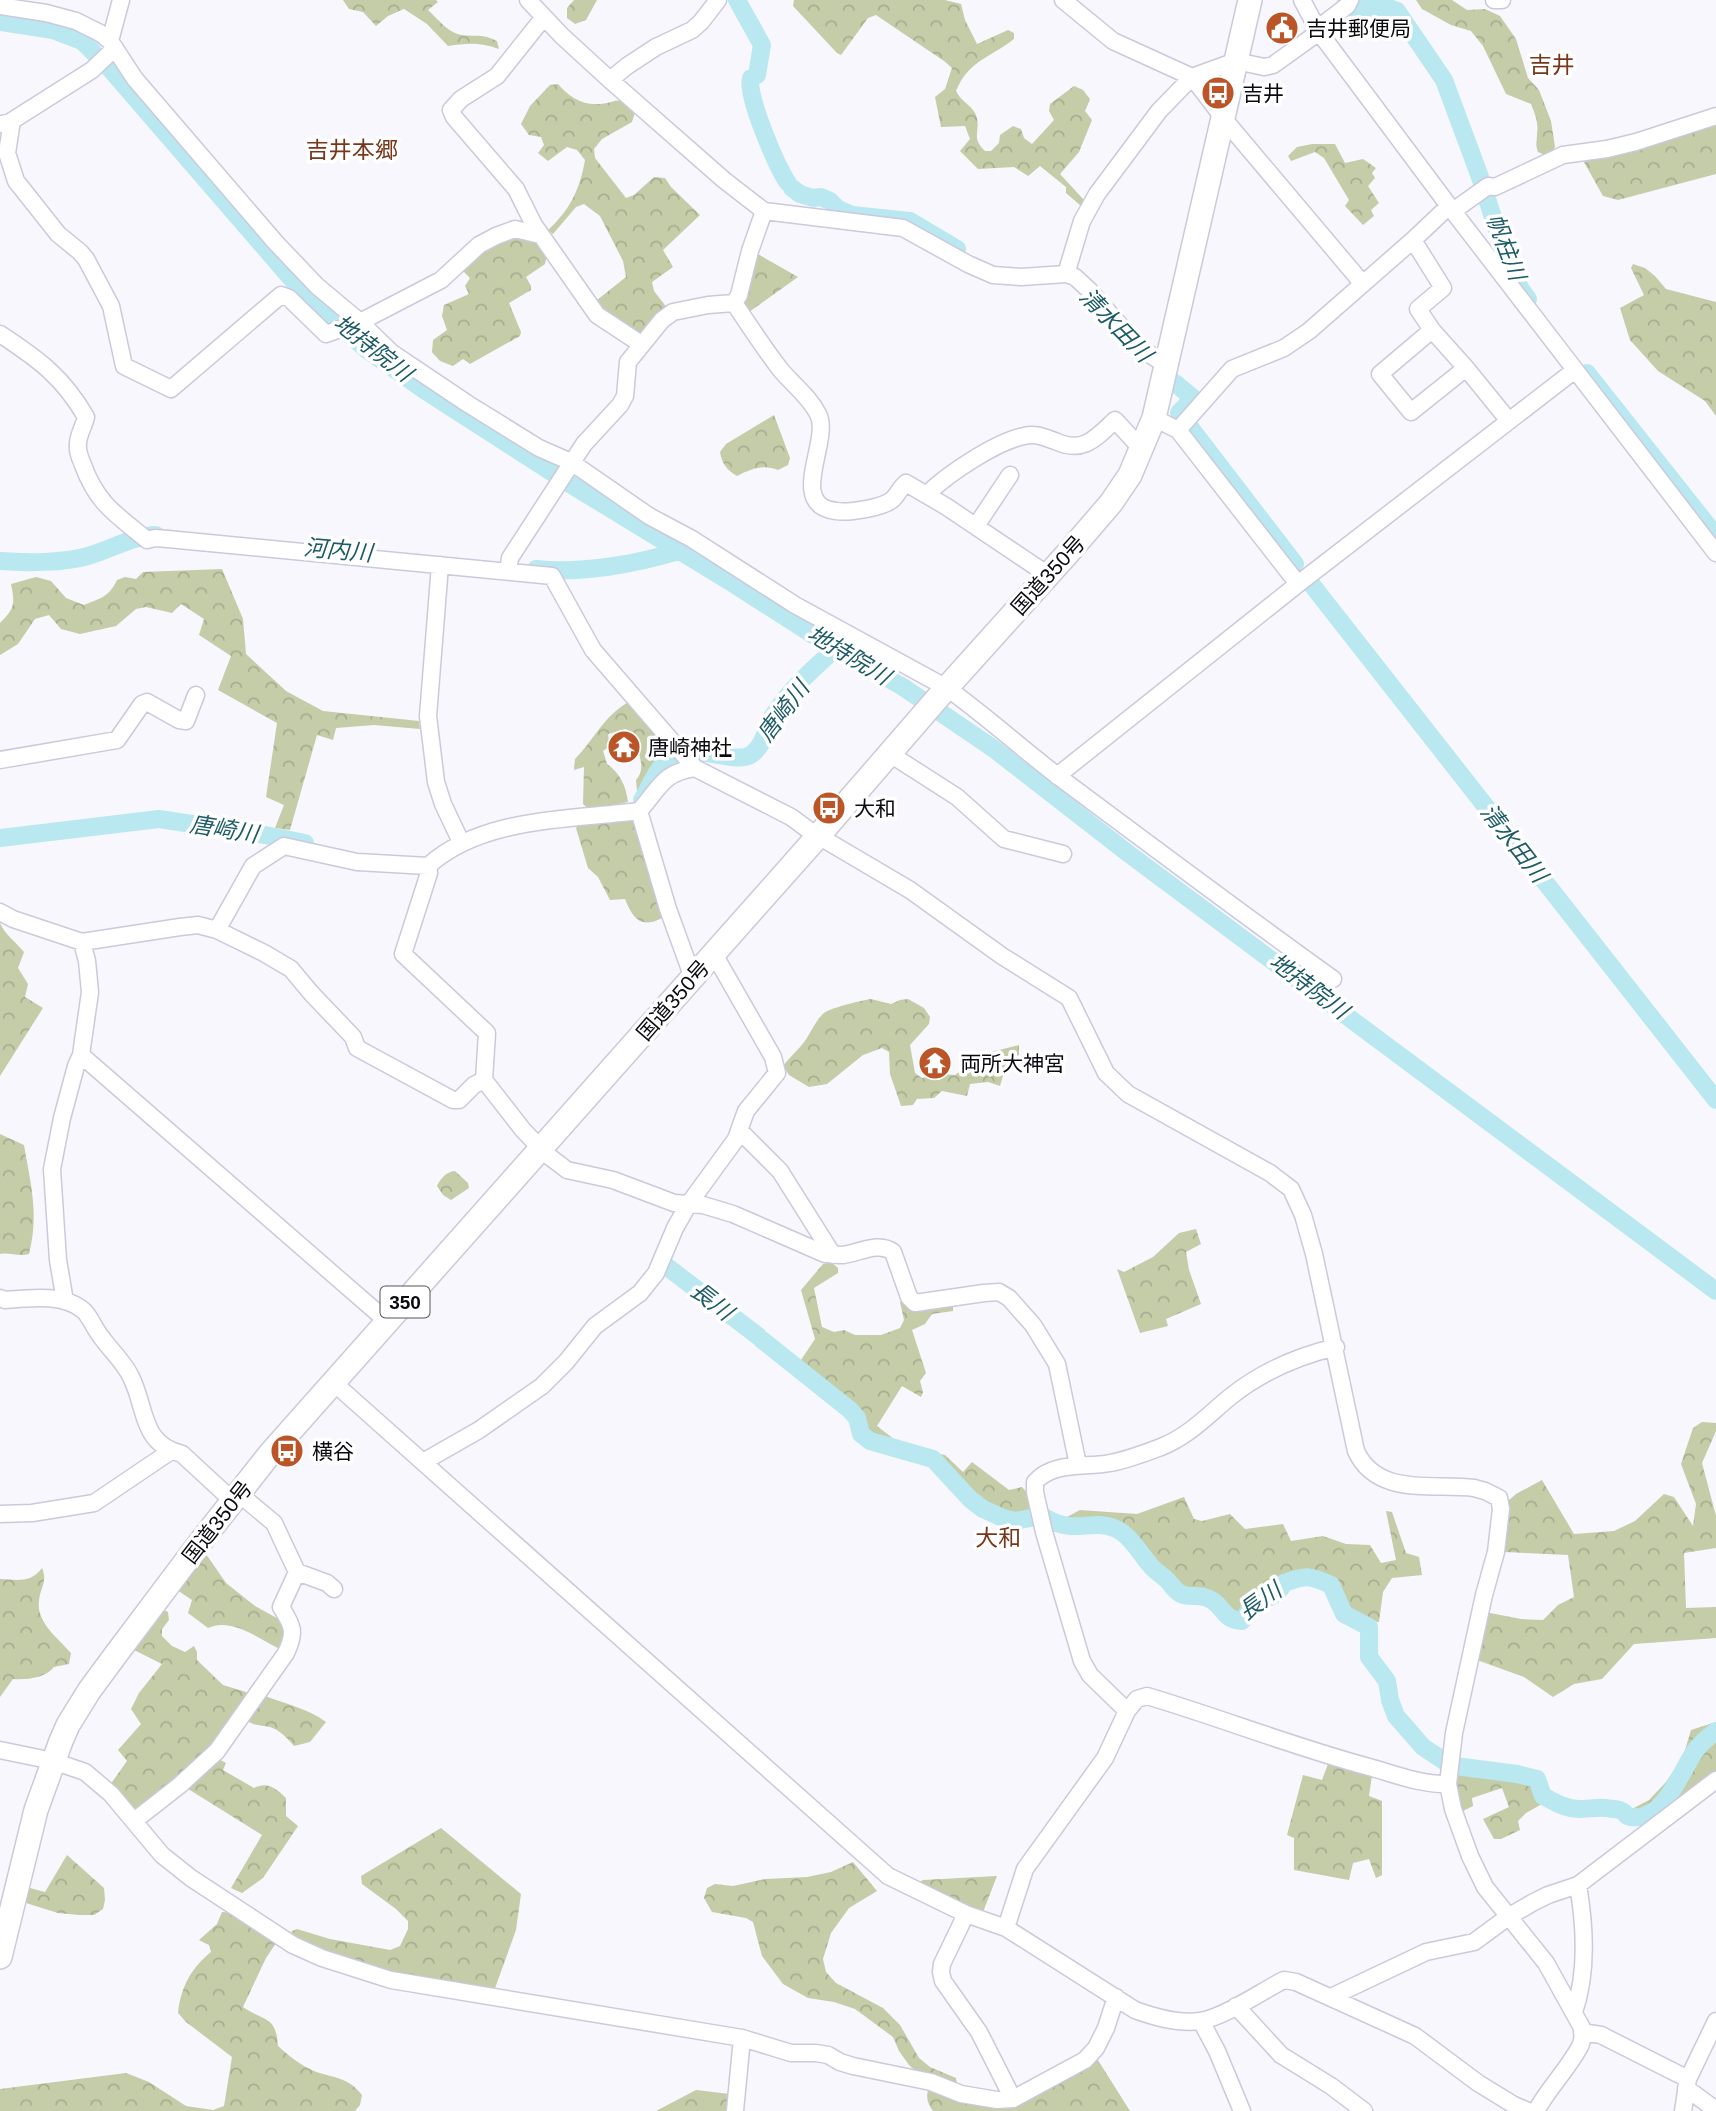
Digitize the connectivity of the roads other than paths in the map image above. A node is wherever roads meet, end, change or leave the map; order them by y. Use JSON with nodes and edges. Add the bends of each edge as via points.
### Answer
{"nodes":[{"id":1,"x":121,"y":0,"type":"edge"},
{"id":2,"x":528,"y":0,"type":"edge"},
{"id":3,"x":718,"y":0,"type":"edge"},
{"id":4,"x":1063,"y":0,"type":"edge"},
{"id":5,"x":1250,"y":0,"type":"edge"},
{"id":6,"x":1302,"y":0,"type":"edge"},
{"id":7,"x":1494,"y":0,"type":"edge"},
{"id":8,"x":1502,"y":0,"type":"edge"},
{"id":9,"x":1349,"y":3,"type":"edge"},
{"id":10,"x":0,"y":6,"type":"edge"},
{"id":11,"x":544,"y":17,"type":"junction"},
{"id":12,"x":1318,"y":30,"type":"junction"},
{"id":13,"x":111,"y":48,"type":"junction"},
{"id":14,"x":1236,"y":61,"type":"junction"},
{"id":15,"x":1192,"y":78,"type":"junction"},
{"id":16,"x":610,"y":80,"type":"junction"},
{"id":17,"x":1716,"y":116,"type":"edge"},
{"id":18,"x":1223,"y":118,"type":"junction"},
{"id":19,"x":5,"y":123,"type":"edge"},
{"id":20,"x":1451,"y":209,"type":"junction"},
{"id":21,"x":764,"y":211,"type":"junction"},
{"id":22,"x":540,"y":235,"type":"junction"},
{"id":23,"x":1413,"y":240,"type":"junction"},
{"id":24,"x":1066,"y":274,"type":"junction"},
{"id":25,"x":1363,"y":284,"type":"junction"},
{"id":26,"x":734,"y":303,"type":"junction"},
{"id":27,"x":360,"y":322,"type":"junction"},
{"id":28,"x":1432,"y":330,"type":"junction"},
{"id":29,"x":0,"y":334,"type":"edge"},
{"id":30,"x":641,"y":344,"type":"junction"},
{"id":31,"x":1166,"y":366,"type":"junction"},
{"id":32,"x":1466,"y":368,"type":"junction"},
{"id":33,"x":1575,"y":370,"type":"junction"},
{"id":34,"x":1154,"y":418,"type":"junction"},
{"id":35,"x":1510,"y":421,"type":"junction"},
{"id":36,"x":1183,"y":424,"type":"junction"},
{"id":37,"x":1143,"y":446,"type":"junction"},
{"id":38,"x":569,"y":465,"type":"junction"},
{"id":39,"x":1010,"y":475,"type":"dead end"},
{"id":40,"x":927,"y":494,"type":"junction"},
{"id":41,"x":976,"y":526,"type":"junction"},
{"id":42,"x":1716,"y":553,"type":"edge"},
{"id":43,"x":509,"y":564,"type":"junction"},
{"id":44,"x":440,"y":565,"type":"junction"},
{"id":45,"x":1048,"y":575,"type":"junction"},
{"id":46,"x":1298,"y":584,"type":"junction"},
{"id":47,"x":944,"y":691,"type":"junction"},
{"id":48,"x":196,"y":695,"type":"dead end"},
{"id":49,"x":890,"y":754,"type":"junction"},
{"id":50,"x":687,"y":758,"type":"junction"},
{"id":51,"x":0,"y":760,"type":"edge"},
{"id":52,"x":1058,"y":776,"type":"junction"},
{"id":53,"x":639,"y":811,"type":"junction"},
{"id":54,"x":819,"y":835,"type":"junction"},
{"id":55,"x":461,"y":842,"type":"junction"},
{"id":56,"x":1063,"y":854,"type":"dead end"},
{"id":57,"x":428,"y":866,"type":"junction"},
{"id":58,"x":0,"y":912,"type":"edge"},
{"id":59,"x":218,"y":930,"type":"junction"},
{"id":60,"x":82,"y":942,"type":"junction"},
{"id":61,"x":714,"y":954,"type":"junction"},
{"id":62,"x":693,"y":978,"type":"junction"},
{"id":63,"x":1333,"y":979,"type":"dead end"},
{"id":64,"x":81,"y":1055,"type":"junction"},
{"id":65,"x":484,"y":1080,"type":"junction"},
{"id":66,"x":740,"y":1131,"type":"junction"},
{"id":67,"x":541,"y":1149,"type":"junction"},
{"id":68,"x":688,"y":1205,"type":"junction"},
{"id":69,"x":833,"y":1255,"type":"junction"},
{"id":70,"x":0,"y":1298,"type":"edge"},
{"id":71,"x":65,"y":1301,"type":"junction"},
{"id":72,"x":388,"y":1322,"type":"junction"},
{"id":73,"x":1336,"y":1347,"type":"junction"},
{"id":74,"x":334,"y":1383,"type":"junction"},
{"id":75,"x":171,"y":1451,"type":"junction"},
{"id":76,"x":422,"y":1462,"type":"junction"},
{"id":77,"x":1077,"y":1465,"type":"junction"},
{"id":78,"x":236,"y":1497,"type":"junction"},
{"id":79,"x":0,"y":1514,"type":"edge"},
{"id":80,"x":297,"y":1572,"type":"junction"},
{"id":81,"x":334,"y":1589,"type":"dead end"},
{"id":82,"x":1127,"y":1711,"type":"junction"},
{"id":83,"x":0,"y":1750,"type":"edge"},
{"id":84,"x":53,"y":1760,"type":"junction"},
{"id":85,"x":1716,"y":1780,"type":"edge"},
{"id":86,"x":1448,"y":1784,"type":"junction"},
{"id":87,"x":134,"y":1821,"type":"junction"},
{"id":88,"x":1578,"y":1885,"type":"junction"},
{"id":89,"x":966,"y":1914,"type":"junction"},
{"id":90,"x":1508,"y":1917,"type":"junction"},
{"id":91,"x":1006,"y":1927,"type":"junction"},
{"id":92,"x":0,"y":1957,"type":"edge"},
{"id":93,"x":1116,"y":1997,"type":"junction"},
{"id":94,"x":1331,"y":1997,"type":"junction"},
{"id":95,"x":1236,"y":2006,"type":"junction"},
{"id":96,"x":1574,"y":2012,"type":"junction"},
{"id":97,"x":1201,"y":2021,"type":"junction"},
{"id":98,"x":1716,"y":2021,"type":"edge"},
{"id":99,"x":1582,"y":2032,"type":"junction"},
{"id":100,"x":742,"y":2038,"type":"junction"},
{"id":101,"x":1687,"y":2084,"type":"junction"},
{"id":102,"x":1013,"y":2099,"type":"junction"},
{"id":103,"x":1716,"y":2110,"type":"edge"},
{"id":104,"x":735,"y":2111,"type":"edge"},
{"id":105,"x":1242,"y":2111,"type":"edge"},
{"id":106,"x":1364,"y":2111,"type":"edge"},
{"id":107,"x":1528,"y":2111,"type":"edge"},
{"id":108,"x":1536,"y":2111,"type":"edge"},
{"id":109,"x":1683,"y":2111,"type":"edge"}],
"edges":[{"from":1,"to":13,"type":"street"},
{"from":2,"to":11,"type":"street"},
{"from":3,"to":16,"type":"street","via":[[692,30],[656,47]]},
{"from":4,"to":15,"type":"street","via":[[1113,41]]},
{"from":5,"to":14,"type":"highway","name":"国道350号","number":"350"},
{"from":6,"to":12,"type":"street"},
{"from":7,"to":8,"type":"street"},
{"from":9,"to":12,"type":"street"},
{"from":10,"to":13,"type":"street","via":[[76,21],[100,33]]},
{"from":11,"to":16,"type":"street"},
{"from":11,"to":22,"type":"street","via":[[497,76],[451,110],[516,189]]},
{"from":12,"to":14,"type":"street","via":[[1273,65]]},
{"from":12,"to":20,"type":"street"},
{"from":13,"to":19,"type":"street","via":[[92,71]]},
{"from":13,"to":27,"type":"street","via":[[276,243]]},
{"from":14,"to":15,"type":"street"},
{"from":14,"to":18,"type":"highway","name":"国道350号","number":"350"},
{"from":15,"to":18,"type":"street"},
{"from":15,"to":24,"type":"street","via":[[1159,111],[1097,194],[1082,221]]},
{"from":16,"to":21,"type":"street"},
{"from":17,"to":20,"type":"street","via":[[1607,149],[1563,155],[1484,189]]},
{"from":18,"to":25,"type":"street"},
{"from":18,"to":31,"type":"highway","name":"国道350号","number":"350"},
{"from":19,"to":27,"type":"street","via":[[11,127],[7,153],[16,181],[58,234],[86,259],[111,306],[124,366],[170,390],[281,295],[327,334]]},
{"from":20,"to":23,"type":"street"},
{"from":20,"to":33,"type":"street"},
{"from":21,"to":24,"type":"street","via":[[904,228],[993,275]]},
{"from":21,"to":26,"type":"street"},
{"from":22,"to":27,"type":"street","via":[[515,229],[495,236],[441,280]]},
{"from":22,"to":30,"type":"street","via":[[597,315]]},
{"from":23,"to":25,"type":"street"},
{"from":23,"to":28,"type":"street","via":[[1443,288],[1418,309]]},
{"from":24,"to":31,"type":"street","via":[[1089,290],[1140,348]]},
{"from":25,"to":36,"type":"street","via":[[1298,339],[1232,369]]},
{"from":26,"to":30,"type":"street","via":[[673,312]]},
{"from":26,"to":40,"type":"street","via":[[820,416],[814,499],[835,512],[892,501],[906,483]]},
{"from":27,"to":38,"type":"street","via":[[392,353]]},
{"from":28,"to":32,"type":"street"},
{"from":28,"to":32,"type":"street","via":[[1380,374],[1411,412]]},
{"from":29,"to":44,"type":"street","via":[[48,368],[73,395],[86,417],[77,441],[93,489],[142,536]]},
{"from":30,"to":38,"type":"street","via":[[628,362],[620,405]]},
{"from":31,"to":34,"type":"highway","name":"国道350号","number":"350"},
{"from":32,"to":35,"type":"street"},
{"from":33,"to":35,"type":"street"},
{"from":33,"to":42,"type":"street"},
{"from":34,"to":36,"type":"street"},
{"from":34,"to":37,"type":"highway","name":"国道350号","number":"350"},
{"from":35,"to":46,"type":"street"},
{"from":36,"to":46,"type":"street"},
{"from":37,"to":40,"type":"street","via":[[1115,420],[1087,444],[1072,447],[1040,435],[1024,436],[995,446]]},
{"from":37,"to":45,"type":"highway","name":"国道350号","number":"350","via":[[1111,503]]},
{"from":38,"to":43,"type":"street"},
{"from":38,"to":47,"type":"street"},
{"from":39,"to":41,"type":"street"},
{"from":40,"to":41,"type":"street"},
{"from":41,"to":45,"type":"street"},
{"from":43,"to":44,"type":"street"},
{"from":43,"to":50,"type":"street","via":[[552,576],[593,650]]},
{"from":44,"to":55,"type":"street","via":[[428,716],[436,782]]},
{"from":45,"to":47,"type":"highway","name":"国道350号","number":"350"},
{"from":46,"to":52,"type":"street"},
{"from":47,"to":49,"type":"highway","name":"国道350号","number":"350"},
{"from":47,"to":52,"type":"street","via":[[969,702]]},
{"from":48,"to":51,"type":"street","via":[[186,721],[147,702],[117,740]]},
{"from":49,"to":54,"type":"highway","name":"国道350号","number":"350"},
{"from":49,"to":56,"type":"street","via":[[957,797],[1004,839]]},
{"from":50,"to":53,"type":"street"},
{"from":50,"to":54,"type":"street"},
{"from":52,"to":63,"type":"street"},
{"from":53,"to":55,"type":"street","via":[[530,823]]},
{"from":53,"to":62,"type":"street"},
{"from":54,"to":61,"type":"highway","name":"国道350号","number":"350"},
{"from":54,"to":73,"type":"street","via":[[910,890],[1069,998],[1106,1073],[1128,1094],[1291,1189],[1303,1215]]},
{"from":55,"to":57,"type":"street"},
{"from":57,"to":59,"type":"street","via":[[357,862],[284,846],[253,866]]},
{"from":57,"to":65,"type":"street","via":[[403,954],[487,1033]]},
{"from":58,"to":60,"type":"street"},
{"from":59,"to":60,"type":"street","via":[[198,925]]},
{"from":59,"to":65,"type":"street","via":[[291,969],[358,1048],[384,1064],[453,1100]]},
{"from":60,"to":64,"type":"street","via":[[90,992]]},
{"from":61,"to":62,"type":"highway","name":"国道350号","number":"350"},
{"from":61,"to":66,"type":"street","via":[[777,1066],[777,1073],[746,1111]]},
{"from":62,"to":67,"type":"highway","name":"国道350号","number":"350"},
{"from":64,"to":71,"type":"street","via":[[52,1169]]},
{"from":64,"to":72,"type":"street"},
{"from":65,"to":67,"type":"street"},
{"from":66,"to":68,"type":"street"},
{"from":66,"to":69,"type":"street","via":[[780,1171]]},
{"from":67,"to":68,"type":"street","via":[[567,1170]]},
{"from":67,"to":72,"type":"highway","name":"国道350号","number":"350"},
{"from":68,"to":69,"type":"street","via":[[733,1214]]},
{"from":68,"to":76,"type":"street","via":[[656,1273],[640,1293],[595,1326],[542,1386]]},
{"from":69,"to":77,"type":"street","via":[[888,1248],[915,1303],[999,1292],[1009,1298],[1034,1325],[1057,1364]]},
{"from":70,"to":71,"type":"street"},
{"from":71,"to":75,"type":"street","via":[[82,1309],[122,1361],[147,1427],[154,1439]]},
{"from":72,"to":74,"type":"highway","name":"国道350号","number":"350"},
{"from":73,"to":77,"type":"street","via":[[1259,1378],[1163,1446],[1113,1463]]},
{"from":73,"to":86,"type":"street","via":[[1356,1451],[1367,1467],[1398,1484],[1474,1488],[1499,1498],[1496,1552],[1469,1660]]},
{"from":74,"to":76,"type":"street"},
{"from":74,"to":78,"type":"highway","name":"国道350号","number":"350"},
{"from":75,"to":78,"type":"street"},
{"from":75,"to":79,"type":"street","via":[[94,1503]]},
{"from":76,"to":89,"type":"street","via":[[888,1876]]},
{"from":77,"to":82,"type":"street","via":[[1039,1477],[1035,1492],[1082,1661]]},
{"from":78,"to":80,"type":"street","via":[[274,1523]]},
{"from":78,"to":84,"type":"highway","name":"国道350号","number":"350","via":[[89,1691]]},
{"from":80,"to":81,"type":"street"},
{"from":80,"to":87,"type":"street","via":[[281,1607],[294,1637],[286,1653],[217,1751]]},
{"from":82,"to":86,"type":"street","via":[[1137,1699],[1147,1696],[1338,1759]]},
{"from":82,"to":91,"type":"street","via":[[1105,1758],[1025,1869]]},
{"from":83,"to":84,"type":"street"},
{"from":84,"to":87,"type":"street","via":[[85,1772]]},
{"from":84,"to":92,"type":"highway","name":"国道350号","number":"350"},
{"from":85,"to":88,"type":"street"},
{"from":86,"to":90,"type":"street","via":[[1471,1856],[1485,1887]]},
{"from":87,"to":100,"type":"street","via":[[162,1855],[191,1878],[293,1945],[321,1958],[391,1980]]},
{"from":88,"to":90,"type":"street"},
{"from":88,"to":96,"type":"street","via":[[1585,1936]]},
{"from":89,"to":91,"type":"street"},
{"from":89,"to":102,"type":"street","via":[[942,1964],[943,1981],[979,2032]]},
{"from":90,"to":94,"type":"street","via":[[1474,1942],[1426,1952]]},
{"from":90,"to":96,"type":"street","via":[[1546,1963]]},
{"from":91,"to":93,"type":"street"},
{"from":93,"to":97,"type":"street","via":[[1149,2015]]},
{"from":93,"to":102,"type":"street","via":[[1106,2028],[1085,2060]]},
{"from":94,"to":95,"type":"street","via":[[1284,1980]]},
{"from":94,"to":107,"type":"street","via":[[1415,2036],[1478,2083]]},
{"from":95,"to":97,"type":"street"},
{"from":95,"to":106,"type":"street","via":[[1281,2054]]},
{"from":96,"to":99,"type":"street"},
{"from":97,"to":105,"type":"street"},
{"from":98,"to":101,"type":"street"},
{"from":99,"to":101,"type":"street","via":[[1601,2035]]},
{"from":99,"to":108,"type":"street","via":[[1580,2046]]},
{"from":100,"to":102,"type":"street","via":[[791,2053],[828,2055],[853,2066],[931,2082],[969,2096]]},
{"from":100,"to":104,"type":"street"},
{"from":101,"to":103,"type":"street"},
{"from":101,"to":109,"type":"street"}]}
